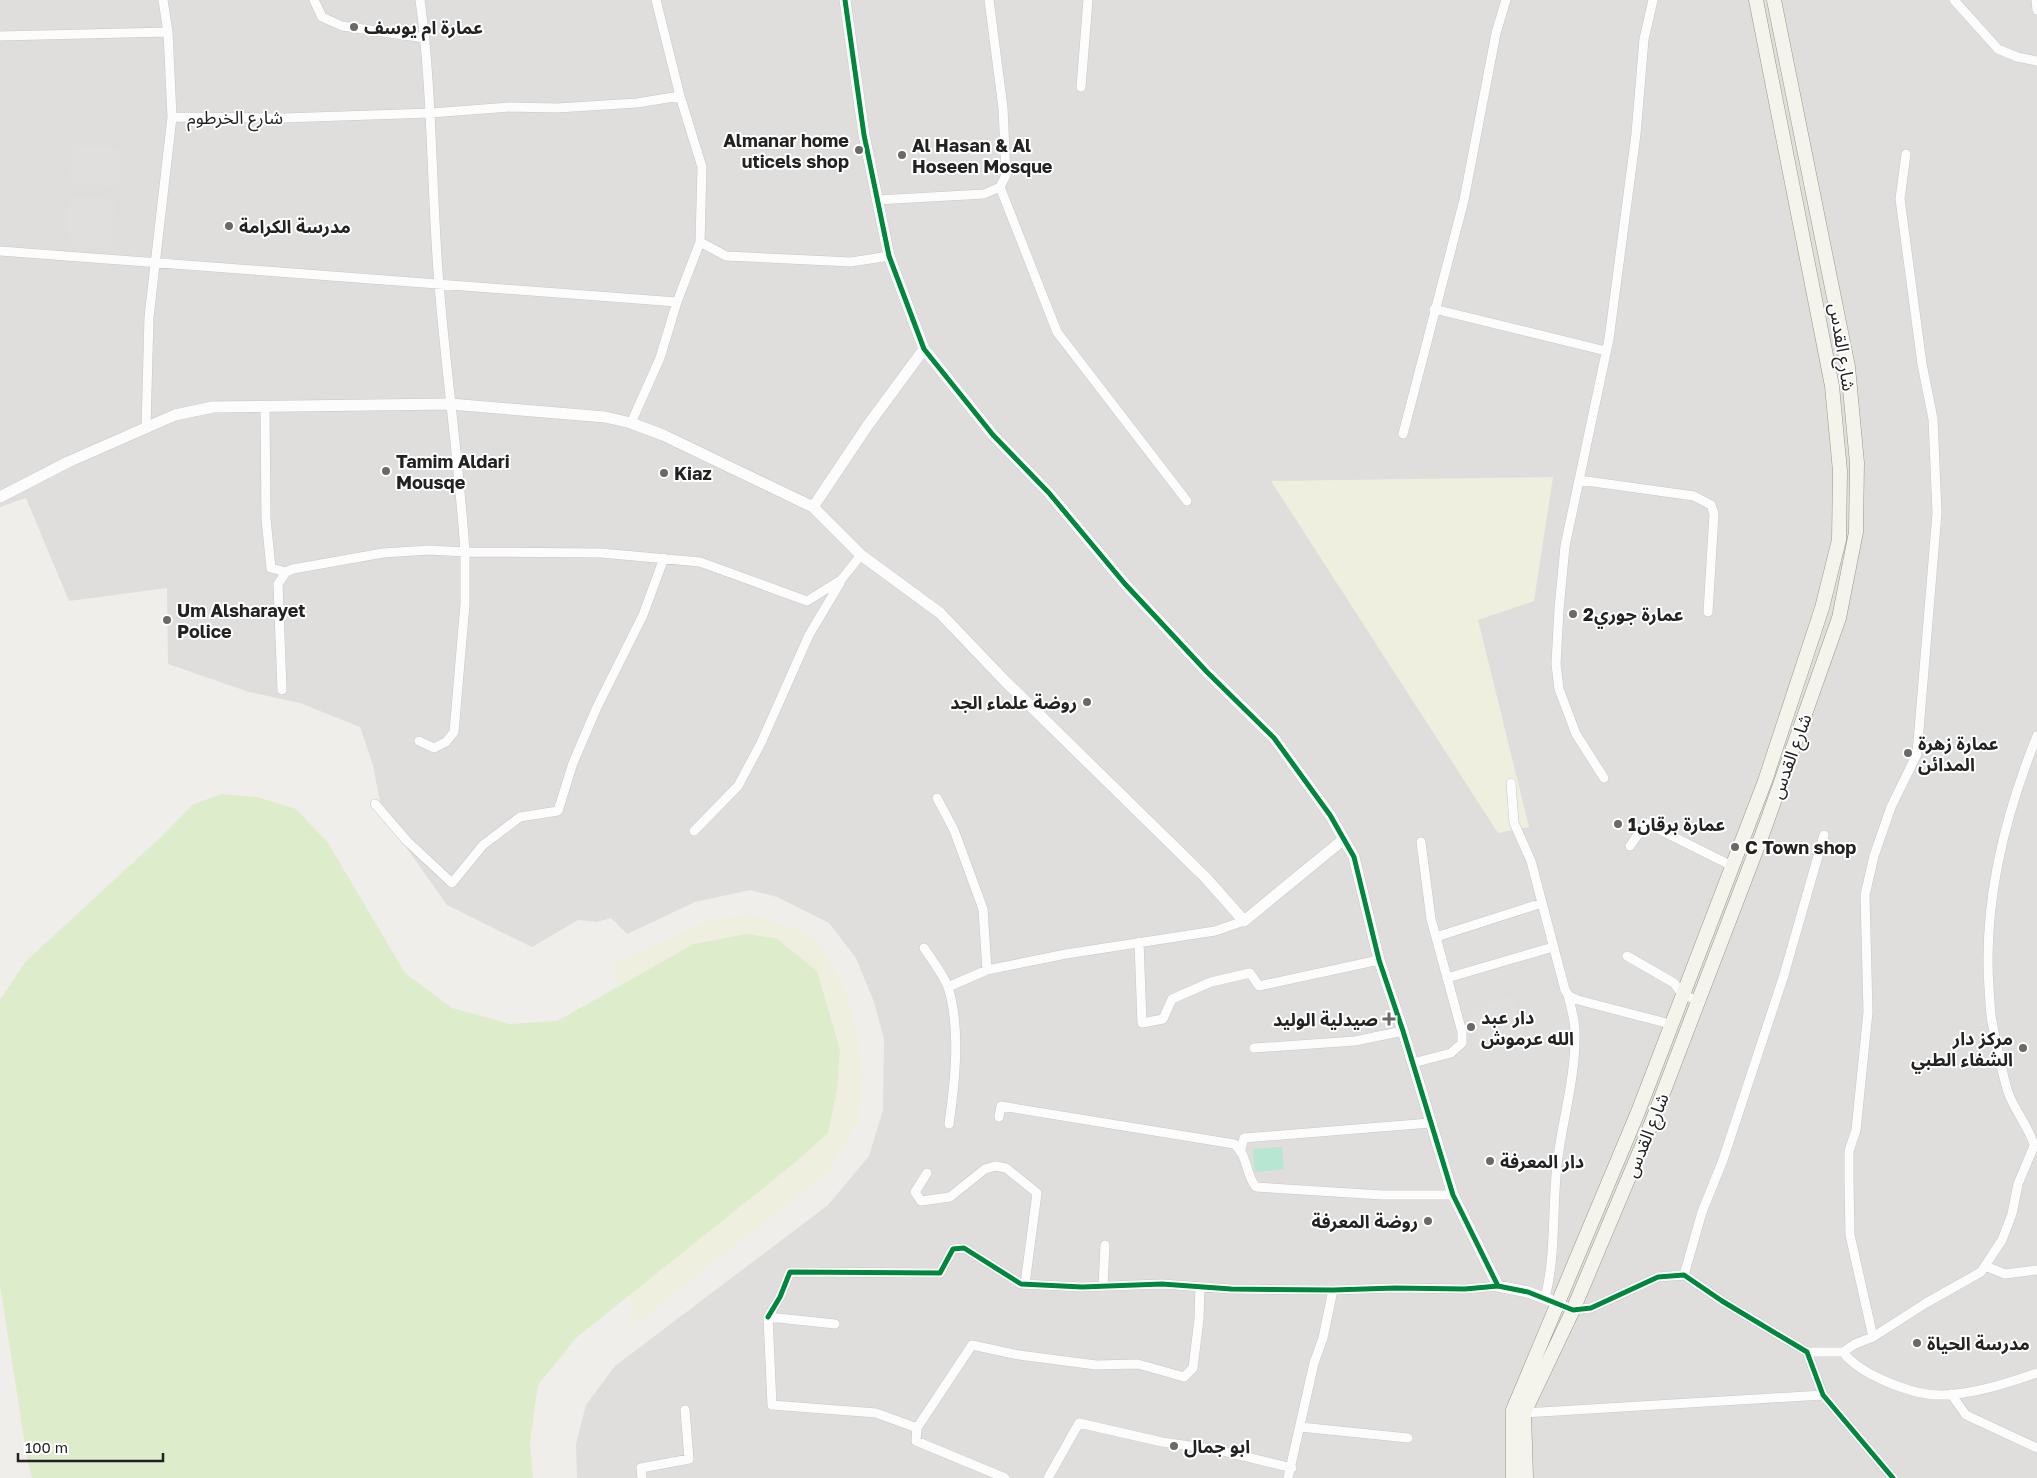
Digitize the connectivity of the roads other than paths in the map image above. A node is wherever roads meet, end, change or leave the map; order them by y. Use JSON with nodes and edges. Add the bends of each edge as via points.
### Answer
{"nodes":[{"id":1,"x":163,"y":0,"type":"edge"},
{"id":2,"x":314,"y":0,"type":"edge"},
{"id":3,"x":420,"y":0,"type":"edge"},
{"id":4,"x":656,"y":0,"type":"edge"},
{"id":5,"x":845,"y":0,"type":"edge"},
{"id":6,"x":989,"y":0,"type":"edge"},
{"id":7,"x":1088,"y":0,"type":"edge"},
{"id":8,"x":1506,"y":0,"type":"edge"},
{"id":9,"x":1653,"y":0,"type":"edge"},
{"id":10,"x":1954,"y":0,"type":"edge"},
{"id":11,"x":2036,"y":0,"type":"edge"},
{"id":12,"x":1756,"y":3,"type":"edge"},
{"id":13,"x":1774,"y":4,"type":"edge"},
{"id":14,"x":2037,"y":10,"type":"edge"},
{"id":15,"x":168,"y":32,"type":"junction"},
{"id":16,"x":0,"y":36,"type":"edge"},
{"id":17,"x":425,"y":38,"type":"junction"},
{"id":18,"x":2037,"y":61,"type":"edge"},
{"id":19,"x":1082,"y":87,"type":"dead end"},
{"id":20,"x":680,"y":96,"type":"junction"},
{"id":21,"x":430,"y":113,"type":"junction"},
{"id":22,"x":172,"y":117,"type":"junction"},
{"id":23,"x":1906,"y":154,"type":"dead end"},
{"id":24,"x":1000,"y":187,"type":"junction"},
{"id":25,"x":877,"y":200,"type":"junction"},
{"id":26,"x":700,"y":242,"type":"junction"},
{"id":27,"x":0,"y":251,"type":"edge"},
{"id":28,"x":889,"y":256,"type":"junction"},
{"id":29,"x":155,"y":262,"type":"junction"},
{"id":30,"x":439,"y":285,"type":"junction"},
{"id":31,"x":677,"y":302,"type":"junction"},
{"id":32,"x":1434,"y":309,"type":"junction"},
{"id":33,"x":924,"y":349,"type":"junction"},
{"id":34,"x":1606,"y":351,"type":"junction"},
{"id":35,"x":450,"y":404,"type":"junction"},
{"id":36,"x":265,"y":407,"type":"junction"},
{"id":37,"x":631,"y":423,"type":"junction"},
{"id":38,"x":146,"y":428,"type":"junction"},
{"id":39,"x":1403,"y":434,"type":"dead end"},
{"id":40,"x":1579,"y":480,"type":"junction"},
{"id":41,"x":0,"y":497,"type":"edge"},
{"id":42,"x":1187,"y":500,"type":"dead end"},
{"id":43,"x":813,"y":507,"type":"junction"},
{"id":44,"x":465,"y":552,"type":"junction"},
{"id":45,"x":861,"y":555,"type":"junction"},
{"id":46,"x":664,"y":558,"type":"junction"},
{"id":47,"x":286,"y":572,"type":"junction"},
{"id":48,"x":841,"y":580,"type":"junction"},
{"id":49,"x":1708,"y":612,"type":"dead end"},
{"id":50,"x":282,"y":690,"type":"dead end"},
{"id":51,"x":2037,"y":736,"type":"edge"},
{"id":52,"x":419,"y":741,"type":"dead end"},
{"id":53,"x":1604,"y":778,"type":"dead end"},
{"id":54,"x":1511,"y":783,"type":"dead end"},
{"id":55,"x":937,"y":798,"type":"dead end"},
{"id":56,"x":375,"y":804,"type":"dead end"},
{"id":57,"x":694,"y":831,"type":"dead end"},
{"id":58,"x":1824,"y":835,"type":"dead end"},
{"id":59,"x":1344,"y":839,"type":"junction"},
{"id":60,"x":1421,"y":842,"type":"dead end"},
{"id":61,"x":1630,"y":846,"type":"dead end"},
{"id":62,"x":1732,"y":866,"type":"junction"},
{"id":63,"x":1542,"y":904,"type":"junction"},
{"id":64,"x":1244,"y":921,"type":"junction"},
{"id":65,"x":1436,"y":937,"type":"junction"},
{"id":66,"x":1139,"y":942,"type":"junction"},
{"id":67,"x":1553,"y":947,"type":"junction"},
{"id":68,"x":924,"y":948,"type":"dead end"},
{"id":69,"x":1628,"y":956,"type":"dead end"},
{"id":70,"x":1379,"y":960,"type":"junction"},
{"id":71,"x":987,"y":970,"type":"junction"},
{"id":72,"x":1447,"y":978,"type":"junction"},
{"id":73,"x":948,"y":987,"type":"junction"},
{"id":74,"x":1568,"y":994,"type":"junction"},
{"id":75,"x":1682,"y":994,"type":"junction"},
{"id":76,"x":1698,"y":1001,"type":"junction"},
{"id":77,"x":1670,"y":1024,"type":"junction"},
{"id":78,"x":1404,"y":1031,"type":"junction"},
{"id":79,"x":1254,"y":1048,"type":"dead end"},
{"id":80,"x":1414,"y":1063,"type":"junction"},
{"id":81,"x":999,"y":1117,"type":"dead end"},
{"id":82,"x":1430,"y":1123,"type":"junction"},
{"id":83,"x":949,"y":1124,"type":"dead end"},
{"id":84,"x":2036,"y":1146,"type":"edge"},
{"id":85,"x":1241,"y":1149,"type":"junction"},
{"id":86,"x":927,"y":1173,"type":"dead end"},
{"id":87,"x":1453,"y":1195,"type":"junction"},
{"id":88,"x":1105,"y":1245,"type":"dead end"},
{"id":89,"x":1985,"y":1266,"type":"junction"},
{"id":90,"x":2037,"y":1270,"type":"edge"},
{"id":91,"x":1684,"y":1275,"type":"junction"},
{"id":92,"x":1025,"y":1284,"type":"junction"},
{"id":93,"x":1103,"y":1286,"type":"junction"},
{"id":94,"x":1498,"y":1286,"type":"junction"},
{"id":95,"x":1200,"y":1287,"type":"junction"},
{"id":96,"x":1333,"y":1290,"type":"junction"},
{"id":97,"x":1545,"y":1298,"type":"junction"},
{"id":98,"x":1560,"y":1304,"type":"junction"},
{"id":99,"x":1574,"y":1310,"type":"junction"},
{"id":100,"x":768,"y":1317,"type":"junction"},
{"id":101,"x":835,"y":1324,"type":"dead end"},
{"id":102,"x":1873,"y":1337,"type":"junction"},
{"id":103,"x":1807,"y":1352,"type":"junction"},
{"id":104,"x":1843,"y":1352,"type":"junction"},
{"id":105,"x":2037,"y":1373,"type":"edge"},
{"id":106,"x":1951,"y":1394,"type":"junction"},
{"id":107,"x":1823,"y":1395,"type":"junction"},
{"id":108,"x":685,"y":1410,"type":"dead end"},
{"id":109,"x":1524,"y":1413,"type":"junction"},
{"id":110,"x":1300,"y":1427,"type":"junction"},
{"id":111,"x":917,"y":1428,"type":"junction"},
{"id":112,"x":1408,"y":1438,"type":"dead end"},
{"id":113,"x":2037,"y":1448,"type":"edge"},
{"id":114,"x":1292,"y":1468,"type":"junction"},
{"id":115,"x":642,"y":1478,"type":"edge"},
{"id":116,"x":1005,"y":1478,"type":"edge"},
{"id":117,"x":1048,"y":1478,"type":"edge"},
{"id":118,"x":1288,"y":1478,"type":"edge"},
{"id":119,"x":1513,"y":1478,"type":"edge"},
{"id":120,"x":1526,"y":1478,"type":"edge"},
{"id":121,"x":1893,"y":1478,"type":"edge"}],
"edges":[{"from":1,"to":15,"type":"street","name":"شارع الخرطوم"},
{"from":2,"to":17,"type":"street","via":[[322,18],[342,26]]},
{"from":3,"to":17,"type":"street"},
{"from":4,"to":20,"type":"street"},
{"from":5,"to":25,"type":"street","via":[[864,135]]},
{"from":6,"to":24,"type":"street","via":[[1003,108],[1006,175]]},
{"from":7,"to":19,"type":"street"},
{"from":8,"to":32,"type":"street","via":[[1496,33],[1464,200]]},
{"from":9,"to":34,"type":"street","via":[[1644,39],[1636,134]]},
{"from":10,"to":18,"type":"street","via":[[1998,49]]},
{"from":11,"to":14,"type":"street"},
{"from":12,"to":13,"type":"main road"},
{"from":12,"to":62,"type":"main road","name":"شارع القدس","via":[[1832,386],[1840,472],[1839,540],[1813,636],[1765,781]]},
{"from":13,"to":76,"type":"main road","name":"شارع القدس","via":[[1848,367],[1857,463],[1856,532],[1840,618]]},
{"from":15,"to":16,"type":"street"},
{"from":15,"to":22,"type":"street","name":"شارع الخرطوم"},
{"from":17,"to":21,"type":"street"},
{"from":20,"to":21,"type":"street","name":"شارع الخرطوم","via":[[638,103]]},
{"from":20,"to":26,"type":"street","via":[[702,168]]},
{"from":21,"to":22,"type":"street","name":"شارع الخرطوم","via":[[283,118]]},
{"from":21,"to":30,"type":"street"},
{"from":22,"to":29,"type":"street"},
{"from":23,"to":102,"type":"street","via":[[1900,199],[1922,364],[1933,419],[1937,513],[1917,754],[1891,807],[1865,895],[1868,1012],[1856,1130],[1849,1151],[1849,1182],[1850,1235]]},
{"from":24,"to":25,"type":"street","via":[[984,194]]},
{"from":24,"to":42,"type":"street","via":[[1057,332]]},
{"from":25,"to":28,"type":"street"},
{"from":26,"to":28,"type":"street","via":[[726,256],[851,262]]},
{"from":26,"to":31,"type":"street"},
{"from":27,"to":29,"type":"street"},
{"from":28,"to":33,"type":"street"},
{"from":29,"to":30,"type":"street"},
{"from":29,"to":38,"type":"street","via":[[148,317]]},
{"from":30,"to":31,"type":"street"},
{"from":30,"to":35,"type":"street"},
{"from":31,"to":37,"type":"street","via":[[660,358]]},
{"from":32,"to":34,"type":"street"},
{"from":32,"to":39,"type":"street"},
{"from":33,"to":43,"type":"street","via":[[868,424]]},
{"from":33,"to":59,"type":"street","via":[[993,435],[1049,493],[1125,584],[1274,738]]},
{"from":34,"to":40,"type":"street"},
{"from":35,"to":36,"type":"street"},
{"from":35,"to":37,"type":"street","via":[[605,417]]},
{"from":35,"to":44,"type":"street"},
{"from":36,"to":38,"type":"street","via":[[213,407],[175,415]]},
{"from":36,"to":47,"type":"street","via":[[266,519],[271,568]]},
{"from":37,"to":43,"type":"street","via":[[735,468]]},
{"from":38,"to":41,"type":"street","via":[[68,462]]},
{"from":40,"to":49,"type":"street","via":[[1694,496],[1711,505],[1714,514]]},
{"from":40,"to":53,"type":"street","via":[[1566,546],[1556,664],[1559,689],[1576,734]]},
{"from":43,"to":45,"type":"street"},
{"from":44,"to":46,"type":"street","via":[[601,553]]},
{"from":44,"to":47,"type":"street","via":[[383,553]]},
{"from":44,"to":52,"type":"street","via":[[465,604],[454,732],[446,742],[434,748]]},
{"from":45,"to":48,"type":"street"},
{"from":45,"to":64,"type":"street","via":[[940,613],[1206,878]]},
{"from":46,"to":48,"type":"street","via":[[700,562],[807,601]]},
{"from":46,"to":56,"type":"street","via":[[643,615],[573,763],[558,811],[520,817],[483,845],[452,883],[407,841]]},
{"from":47,"to":50,"type":"street","via":[[278,584]]},
{"from":48,"to":57,"type":"street","via":[[809,635],[761,743],[738,786]]},
{"from":51,"to":84,"type":"street","via":[[2019,780],[1995,877],[1988,965],[1992,1021],[2008,1092]]},
{"from":54,"to":63,"type":"street","via":[[1514,823],[1531,861]]},
{"from":55,"to":71,"type":"street","via":[[954,830],[983,909]]},
{"from":58,"to":91,"type":"street","via":[[1784,975],[1723,1160],[1702,1212]]},
{"from":59,"to":64,"type":"street"},
{"from":59,"to":70,"type":"street","via":[[1354,857]]},
{"from":60,"to":65,"type":"street"},
{"from":61,"to":62,"type":"street","via":[[1646,823]]},
{"from":62,"to":75,"type":"main road","name":"شارع القدس"},
{"from":63,"to":65,"type":"street"},
{"from":63,"to":67,"type":"street"},
{"from":64,"to":66,"type":"street","via":[[1215,930]]},
{"from":65,"to":72,"type":"street"},
{"from":66,"to":70,"type":"street","via":[[1142,1023],[1162,1019],[1172,999],[1211,982],[1250,973],[1259,986]]},
{"from":66,"to":71,"type":"street"},
{"from":67,"to":72,"type":"street"},
{"from":67,"to":74,"type":"street"},
{"from":68,"to":73,"type":"street"},
{"from":69,"to":75,"type":"street","via":[[1674,983]]},
{"from":70,"to":78,"type":"street"},
{"from":71,"to":73,"type":"street"},
{"from":72,"to":80,"type":"street","via":[[1462,1043],[1451,1053]]},
{"from":73,"to":83,"type":"street","via":[[954,1024],[955,1082]]},
{"from":74,"to":77,"type":"street","via":[[1578,1000]]},
{"from":74,"to":97,"type":"street","via":[[1575,1030],[1575,1054],[1557,1163],[1552,1214],[1553,1256]]},
{"from":75,"to":76,"type":"street"},
{"from":75,"to":77,"type":"main road","name":"شارع القدس"},
{"from":76,"to":99,"type":"main road","name":"شارع القدس"},
{"from":77,"to":98,"type":"main road","name":"شارع القدس"},
{"from":78,"to":79,"type":"street","via":[[1355,1041]]},
{"from":78,"to":80,"type":"street"},
{"from":80,"to":82,"type":"street"},
{"from":81,"to":85,"type":"street","via":[[1001,1106],[1234,1144]]},
{"from":82,"to":85,"type":"street","via":[[1244,1138]]},
{"from":82,"to":87,"type":"street"},
{"from":84,"to":89,"type":"street","via":[[2018,1184],[2002,1240]]},
{"from":85,"to":87,"type":"street","via":[[1249,1180],[1256,1187],[1382,1195]]},
{"from":86,"to":92,"type":"street","via":[[915,1192],[921,1201],[950,1197],[995,1166],[1006,1168],[1037,1193]]},
{"from":87,"to":94,"type":"street"},
{"from":88,"to":93,"type":"street"},
{"from":89,"to":90,"type":"street","via":[[2005,1274]]},
{"from":89,"to":102,"type":"street","via":[[1981,1272]]},
{"from":91,"to":99,"type":"street","via":[[1658,1277],[1591,1308]]},
{"from":91,"to":103,"type":"street"},
{"from":92,"to":93,"type":"street"},
{"from":92,"to":100,"type":"street","via":[[960,1248],[953,1249],[940,1273],[790,1272]]},
{"from":93,"to":95,"type":"street","via":[[1162,1284]]},
{"from":94,"to":96,"type":"street"},
{"from":94,"to":97,"type":"street"},
{"from":95,"to":96,"type":"street"},
{"from":95,"to":111,"type":"street","via":[[1193,1368],[1184,1377],[1138,1364],[1096,1365],[972,1345]]},
{"from":96,"to":110,"type":"street"},
{"from":97,"to":98,"type":"street"},
{"from":98,"to":99,"type":"street"},
{"from":98,"to":119,"type":"main road","name":"شارع القدس","via":[[1513,1410]]},
{"from":99,"to":109,"type":"main road","name":"شارع القدس"},
{"from":100,"to":101,"type":"street"},
{"from":100,"to":111,"type":"street","via":[[772,1405],[876,1413]]},
{"from":102,"to":104,"type":"street"},
{"from":103,"to":104,"type":"street"},
{"from":103,"to":107,"type":"street"},
{"from":104,"to":106,"type":"street","via":[[1849,1361],[1870,1374],[1898,1386],[1940,1395]]},
{"from":105,"to":106,"type":"street","via":[[2012,1382]]},
{"from":106,"to":113,"type":"street","via":[[1966,1415]]},
{"from":107,"to":109,"type":"street"},
{"from":107,"to":121,"type":"street"},
{"from":108,"to":115,"type":"street","via":[[689,1459],[641,1468]]},
{"from":109,"to":120,"type":"main road","name":"شارع القدس"},
{"from":110,"to":112,"type":"street"},
{"from":110,"to":114,"type":"street"},
{"from":111,"to":116,"type":"street","via":[[916,1441]]},
{"from":114,"to":117,"type":"street","via":[[1079,1423]]},
{"from":114,"to":118,"type":"street"}]}
